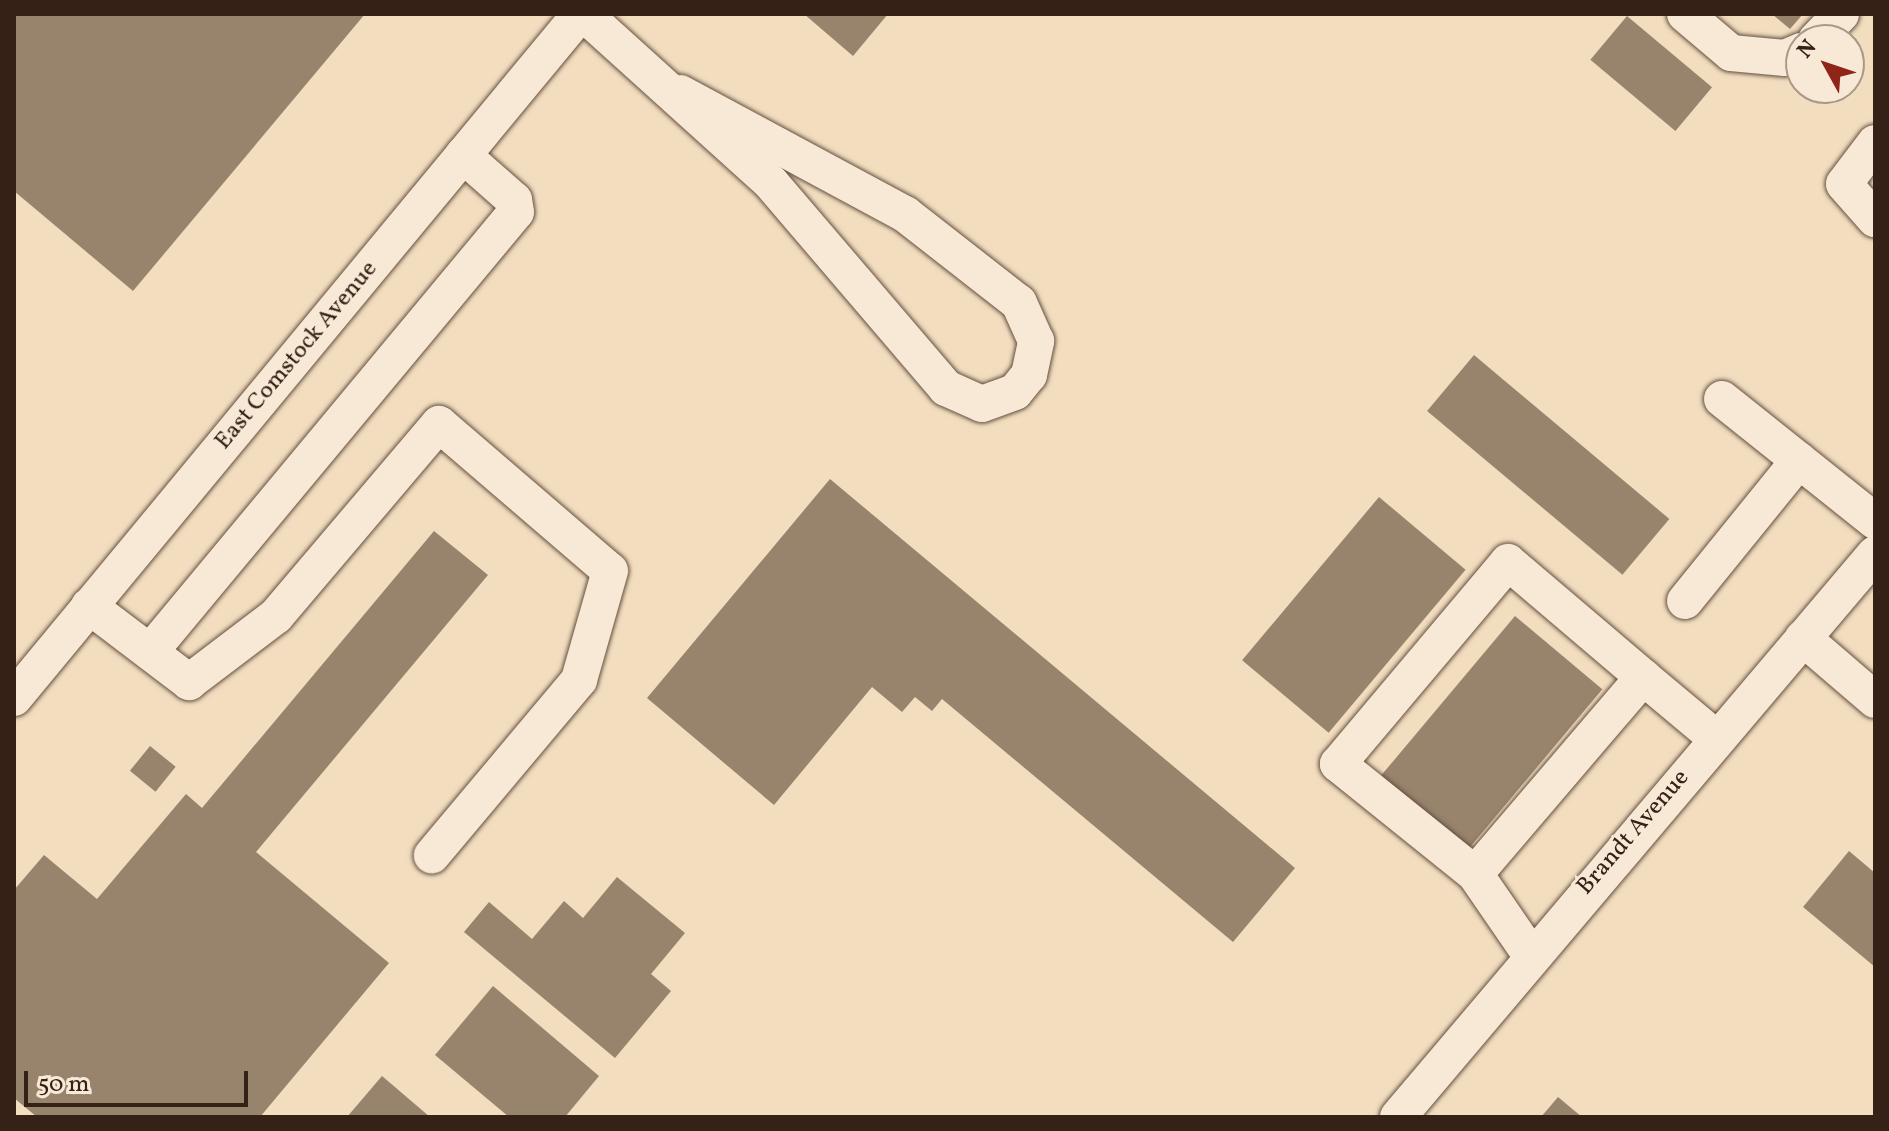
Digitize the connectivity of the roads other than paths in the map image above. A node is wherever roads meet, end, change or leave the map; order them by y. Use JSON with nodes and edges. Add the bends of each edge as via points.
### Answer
{"nodes":[{"id":1,"x":582,"y":14,"type":"edge"},
{"id":2,"x":1685,"y":14,"type":"edge"},
{"id":3,"x":1785,"y":58,"type":"edge"},
{"id":4,"x":680,"y":93,"type":"junction"},
{"id":5,"x":1875,"y":143,"type":"edge"},
{"id":6,"x":463,"y":155,"type":"junction"},
{"id":7,"x":1875,"y":219,"type":"edge"},
{"id":8,"x":1722,"y":399,"type":"dead end"},
{"id":9,"x":1799,"y":460,"type":"junction"},
{"id":10,"x":1875,"y":521,"type":"edge"},
{"id":11,"x":1875,"y":554,"type":"edge"},
{"id":12,"x":1685,"y":601,"type":"dead end"},
{"id":13,"x":89,"y":606,"type":"junction"},
{"id":14,"x":1803,"y":638,"type":"junction"},
{"id":15,"x":150,"y":652,"type":"junction"},
{"id":16,"x":1643,"y":677,"type":"junction"},
{"id":17,"x":1874,"y":697,"type":"edge"},
{"id":18,"x":14,"y":698,"type":"edge"},
{"id":19,"x":1716,"y":738,"type":"junction"},
{"id":20,"x":432,"y":855,"type":"dead end"},
{"id":21,"x":1475,"y":874,"type":"junction"},
{"id":22,"x":1530,"y":954,"type":"junction"},
{"id":23,"x":1398,"y":1117,"type":"edge"}],
"edges":[{"from":1,"to":4,"type":"street"},
{"from":1,"to":6,"type":"street","name":"East Comstock Avenue"},
{"from":2,"to":3,"type":"street","via":[[1731,53]]},
{"from":4,"to":4,"type":"street","via":[[905,214],[1019,303],[1036,341],[1036,359],[1015,392],[982,404],[946,388],[771,183]]},
{"from":5,"to":7,"type":"street","via":[[1844,184]]},
{"from":6,"to":13,"type":"street","name":"East Comstock Avenue"},
{"from":6,"to":15,"type":"street","via":[[514,200],[516,212]]},
{"from":8,"to":9,"type":"street"},
{"from":9,"to":10,"type":"street"},
{"from":9,"to":12,"type":"street"},
{"from":11,"to":14,"type":"street","name":"Brandt Avenue"},
{"from":13,"to":15,"type":"street"},
{"from":13,"to":18,"type":"street","name":"East Comstock Avenue"},
{"from":14,"to":17,"type":"street"},
{"from":14,"to":19,"type":"street","name":"Brandt Avenue"},
{"from":15,"to":20,"type":"street","via":[[189,682],[233,651],[276,616],[439,424],[610,571],[579,680]]},
{"from":16,"to":19,"type":"street"},
{"from":16,"to":21,"type":"street"},
{"from":16,"to":21,"type":"street","via":[[1508,562],[1338,764]]},
{"from":19,"to":22,"type":"street","name":"Brandt Avenue"},
{"from":21,"to":22,"type":"street"},
{"from":22,"to":23,"type":"street","name":"Brandt Avenue"}]}
